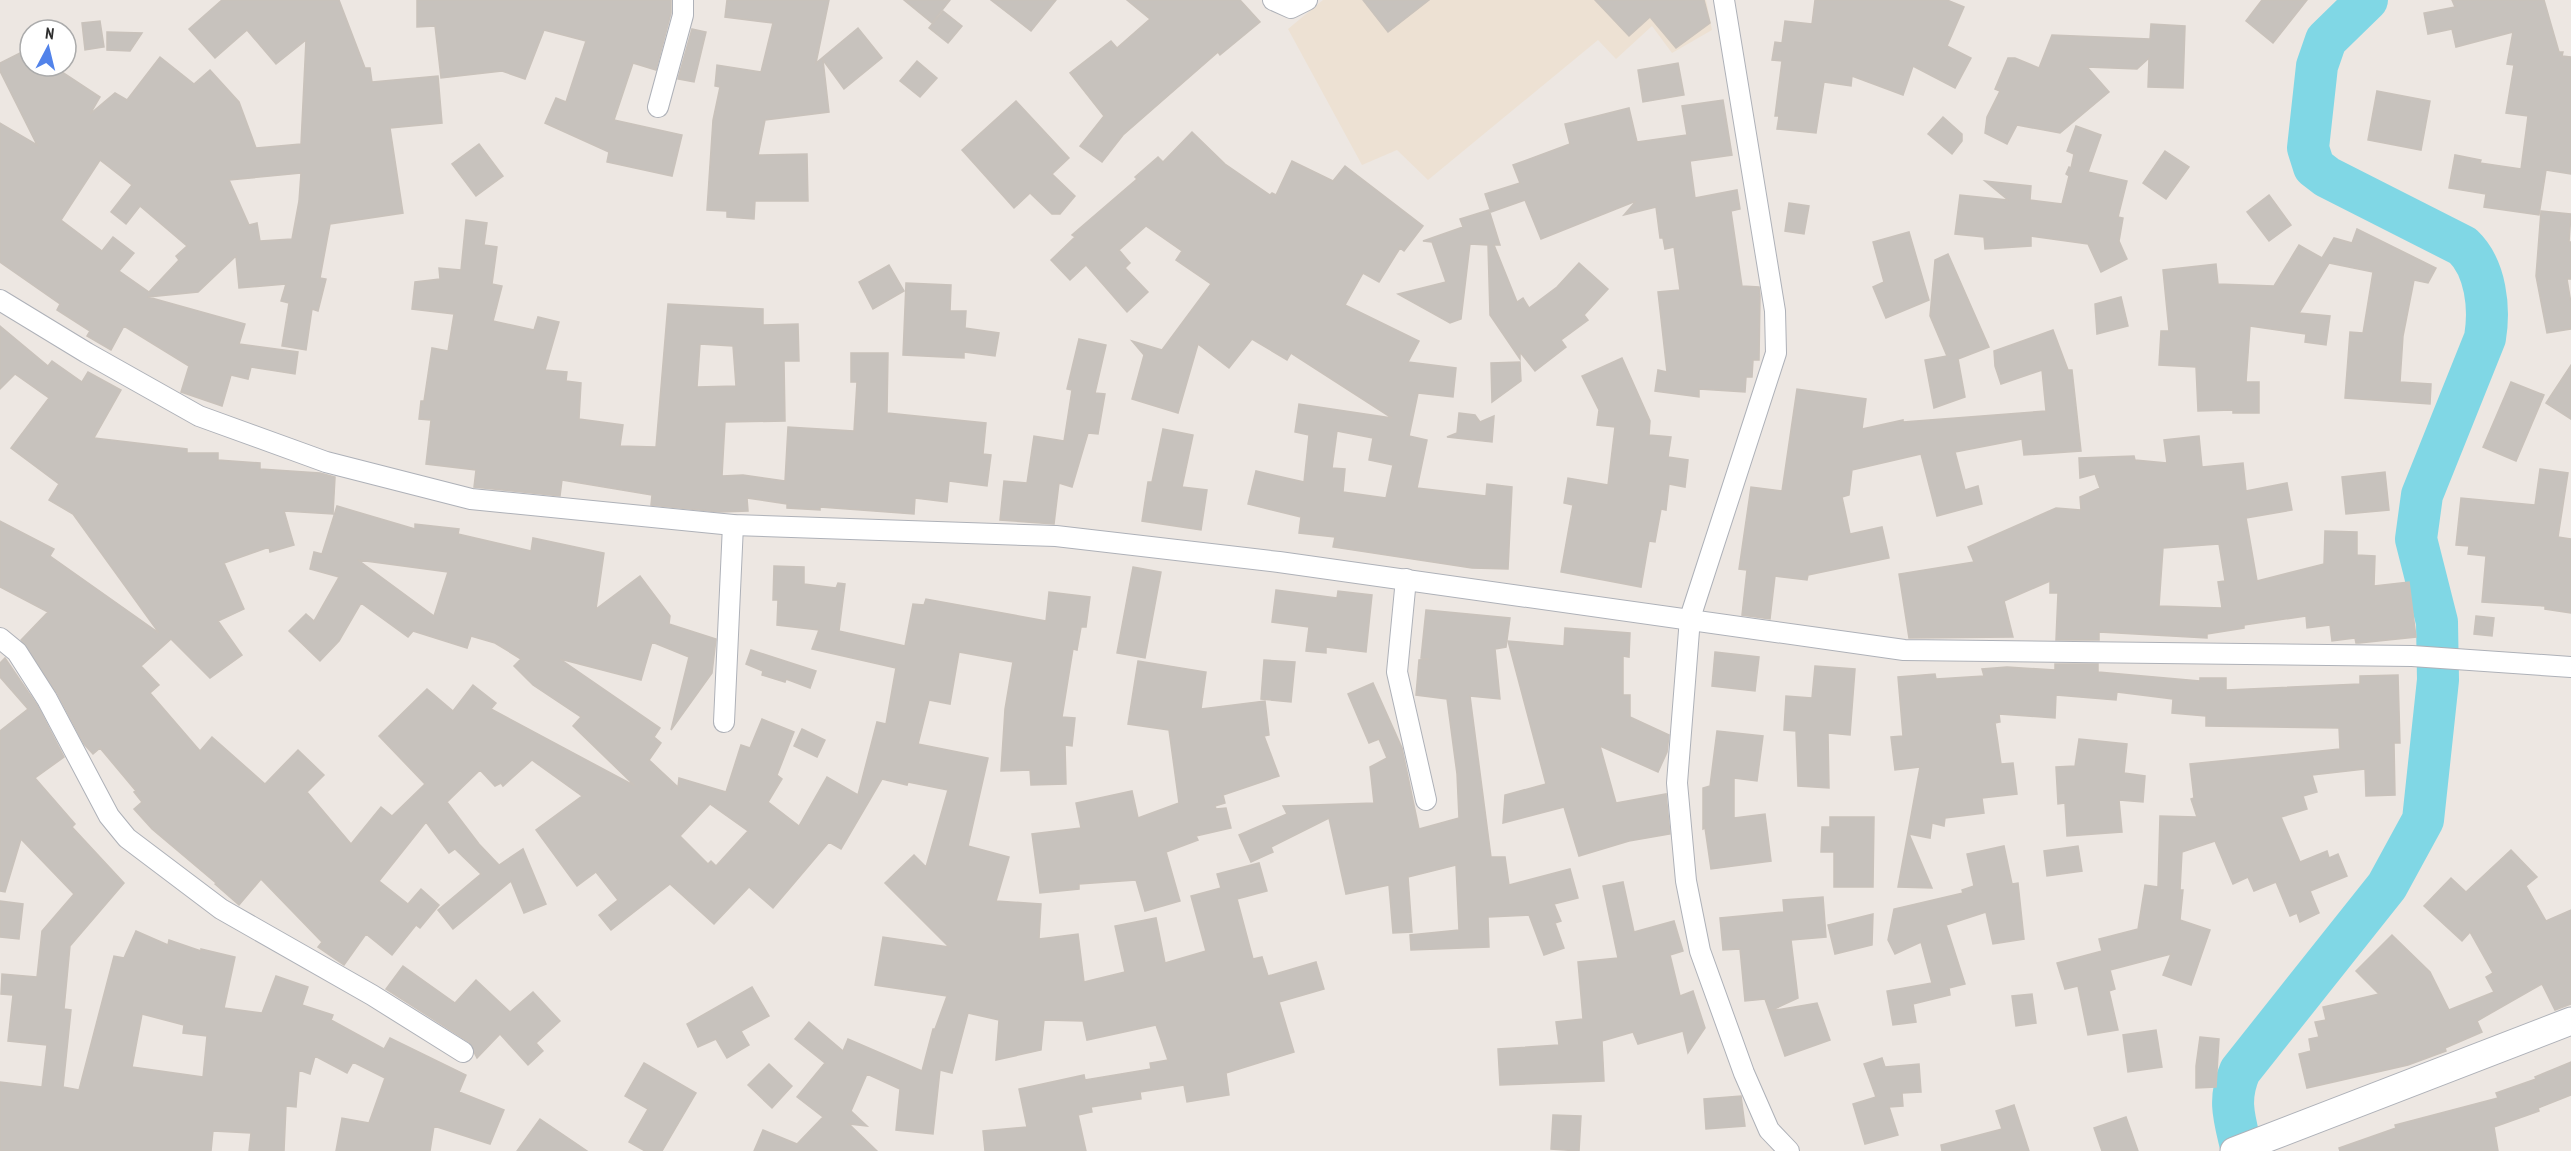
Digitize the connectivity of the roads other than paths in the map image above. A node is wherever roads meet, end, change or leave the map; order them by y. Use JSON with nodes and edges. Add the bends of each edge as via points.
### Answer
{"nodes":[{"id":1,"x":683,"y":0,"type":"edge"},
{"id":2,"x":1273,"y":0,"type":"edge"},
{"id":3,"x":1307,"y":0,"type":"edge"},
{"id":4,"x":1724,"y":0,"type":"edge"},
{"id":5,"x":658,"y":107,"type":"dead end"},
{"id":6,"x":0,"y":300,"type":"edge"},
{"id":7,"x":733,"y":525,"type":"junction"},
{"id":8,"x":1406,"y":579,"type":"junction"},
{"id":9,"x":1690,"y":618,"type":"junction"},
{"id":10,"x":0,"y":638,"type":"edge"},
{"id":11,"x":2571,"y":667,"type":"edge"},
{"id":12,"x":724,"y":722,"type":"dead end"},
{"id":13,"x":1426,"y":800,"type":"dead end"},
{"id":14,"x":2571,"y":1021,"type":"edge"},
{"id":15,"x":463,"y":1052,"type":"dead end"},
{"id":16,"x":2246,"y":1147,"type":"edge"},
{"id":17,"x":1789,"y":1151,"type":"edge"}],
"edges":[{"from":1,"to":5,"type":"street","via":[[683,15]]},
{"from":2,"to":3,"type":"street","via":[[1291,8]]},
{"from":4,"to":9,"type":"street","via":[[1775,311],[1776,352]]},
{"from":6,"to":7,"type":"street","via":[[199,416],[326,462],[471,499]]},
{"from":7,"to":8,"type":"street","via":[[1056,536]]},
{"from":7,"to":12,"type":"street"},
{"from":8,"to":9,"type":"street"},
{"from":8,"to":13,"type":"street","via":[[1397,672]]},
{"from":9,"to":11,"type":"street","via":[[1904,650],[2412,656]]},
{"from":9,"to":17,"type":"street","via":[[1677,783],[1686,881],[1700,951],[1744,1073],[1769,1130]]},
{"from":10,"to":15,"type":"street","via":[[16,652],[47,699],[109,816],[127,838],[220,909]]},
{"from":14,"to":16,"type":"main road"}]}
